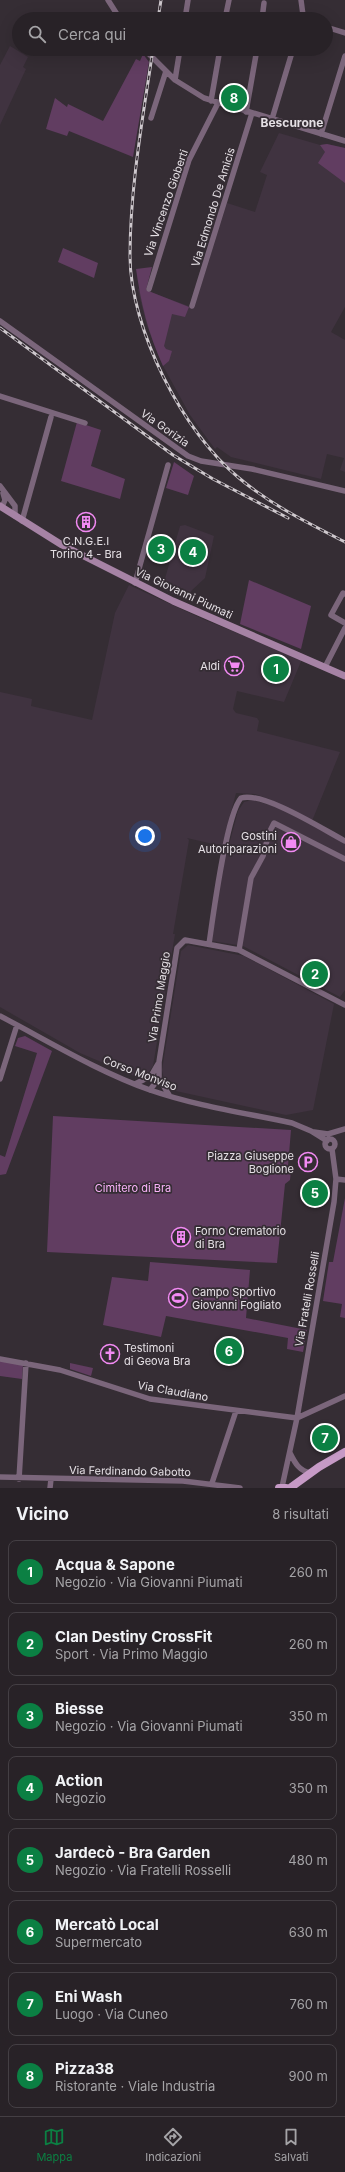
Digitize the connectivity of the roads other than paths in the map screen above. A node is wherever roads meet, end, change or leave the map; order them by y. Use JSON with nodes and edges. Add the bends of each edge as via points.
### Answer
{"nodes":[{"id":1,"x":108,"y":0,"type":"edge"},
{"id":2,"x":188,"y":0,"type":"edge"},
{"id":3,"x":228,"y":0,"type":"edge"},
{"id":4,"x":301,"y":0,"type":"edge"},
{"id":5,"x":264,"y":3,"type":"dead end"},
{"id":6,"x":116,"y":12,"type":"edge"},
{"id":7,"x":186,"y":12,"type":"edge"},
{"id":8,"x":226,"y":12,"type":"edge"},
{"id":9,"x":263,"y":12,"type":"edge"},
{"id":10,"x":303,"y":12,"type":"edge"},
{"id":11,"x":333,"y":29,"type":"edge"},
{"id":12,"x":345,"y":33,"type":"edge"},
{"id":13,"x":150,"y":56,"type":"edge"},
{"id":14,"x":179,"y":56,"type":"edge"},
{"id":15,"x":219,"y":56,"type":"edge"},
{"id":16,"x":256,"y":56,"type":"edge"},
{"id":17,"x":291,"y":56,"type":"edge"},
{"id":18,"x":345,"y":56,"type":"edge"},
{"id":19,"x":166,"y":71,"type":"junction"},
{"id":20,"x":175,"y":80,"type":"junction"},
{"id":21,"x":212,"y":101,"type":"junction"},
{"id":22,"x":218,"y":103,"type":"junction"},
{"id":23,"x":246,"y":112,"type":"junction"},
{"id":24,"x":252,"y":114,"type":"junction"},
{"id":25,"x":151,"y":118,"type":"dead end"},
{"id":26,"x":272,"y":120,"type":"junction"},
{"id":27,"x":321,"y":134,"type":"junction"},
{"id":28,"x":345,"y":141,"type":"edge"},
{"id":29,"x":148,"y":289,"type":"dead end"},
{"id":30,"x":192,"y":306,"type":"dead end"},
{"id":31,"x":0,"y":321,"type":"edge"},
{"id":32,"x":0,"y":396,"type":"edge"},
{"id":33,"x":51,"y":418,"type":"dead end"},
{"id":34,"x":85,"y":423,"type":"dead end"},
{"id":35,"x":168,"y":465,"type":"dead end"},
{"id":36,"x":1,"y":488,"type":"edge"},
{"id":37,"x":345,"y":491,"type":"edge"},
{"id":38,"x":1,"y":506,"type":"edge"},
{"id":39,"x":15,"y":516,"type":"junction"},
{"id":40,"x":22,"y":521,"type":"junction"},
{"id":41,"x":135,"y":583,"type":"junction"},
{"id":42,"x":345,"y":594,"type":"edge"},
{"id":43,"x":345,"y":623,"type":"edge"},
{"id":44,"x":345,"y":628,"type":"edge"},
{"id":45,"x":325,"y":666,"type":"junction"},
{"id":46,"x":345,"y":676,"type":"edge"},
{"id":47,"x":345,"y":841,"type":"edge"},
{"id":48,"x":345,"y":859,"type":"edge"},
{"id":49,"x":209,"y":944,"type":"junction"},
{"id":50,"x":239,"y":950,"type":"junction"},
{"id":51,"x":344,"y":1002,"type":"edge"},
{"id":52,"x":0,"y":1016,"type":"edge"},
{"id":53,"x":17,"y":1025,"type":"junction"},
{"id":54,"x":159,"y":1062,"type":"junction"},
{"id":55,"x":151,"y":1076,"type":"junction"},
{"id":56,"x":159,"y":1078,"type":"junction"},
{"id":57,"x":0,"y":1079,"type":"edge"},
{"id":58,"x":135,"y":1084,"type":"junction"},
{"id":59,"x":150,"y":1090,"type":"junction"},
{"id":60,"x":169,"y":1096,"type":"junction"},
{"id":61,"x":345,"y":1129,"type":"edge"},
{"id":62,"x":311,"y":1131,"type":"junction"},
{"id":63,"x":326,"y":1141,"type":"junction"},
{"id":64,"x":334,"y":1141,"type":"junction"},
{"id":65,"x":332,"y":1149,"type":"junction"},
{"id":66,"x":336,"y":1179,"type":"junction"},
{"id":67,"x":345,"y":1180,"type":"edge"},
{"id":68,"x":0,"y":1359,"type":"edge"},
{"id":69,"x":26,"y":1363,"type":"junction"},
{"id":70,"x":345,"y":1396,"type":"edge"},
{"id":71,"x":236,"y":1411,"type":"junction"},
{"id":72,"x":297,"y":1418,"type":"junction"},
{"id":73,"x":345,"y":1452,"type":"edge"},
{"id":74,"x":290,"y":1453,"type":"junction"},
{"id":75,"x":312,"y":1473,"type":"junction"},
{"id":76,"x":0,"y":1477,"type":"edge"},
{"id":77,"x":19,"y":1479,"type":"junction"},
{"id":78,"x":51,"y":1479,"type":"junction"},
{"id":79,"x":212,"y":1483,"type":"junction"},
{"id":80,"x":50,"y":1488,"type":"edge"},
{"id":81,"x":240,"y":1488,"type":"edge"},
{"id":82,"x":285,"y":1488,"type":"edge"},
{"id":83,"x":299,"y":1488,"type":"edge"}],
"edges":[{"from":1,"to":6,"type":"street"},
{"from":2,"to":7,"type":"street"},
{"from":3,"to":8,"type":"street"},
{"from":4,"to":10,"type":"street"},
{"from":5,"to":9,"type":"street"},
{"from":11,"to":12,"type":"street"},
{"from":13,"to":19,"type":"street"},
{"from":14,"to":20,"type":"street"},
{"from":15,"to":21,"type":"street"},
{"from":16,"to":23,"type":"street"},
{"from":17,"to":26,"type":"street"},
{"from":18,"to":27,"type":"street"},
{"from":19,"to":20,"type":"street"},
{"from":19,"to":25,"type":"street"},
{"from":20,"to":21,"type":"street","via":[[195,94]]},
{"from":21,"to":22,"type":"street"},
{"from":22,"to":23,"type":"street"},
{"from":22,"to":29,"type":"street","name":"Via Vincenzo Gioberti","via":[[189,160]]},
{"from":23,"to":24,"type":"street"},
{"from":24,"to":26,"type":"street"},
{"from":24,"to":30,"type":"street","name":"Via Edmondo De Amicis"},
{"from":26,"to":27,"type":"street"},
{"from":27,"to":28,"type":"street"},
{"from":31,"to":37,"type":"street","name":"Via Gorizia","via":[[188,456],[201,461],[252,469]]},
{"from":32,"to":34,"type":"street"},
{"from":33,"to":40,"type":"street"},
{"from":35,"to":41,"type":"street"},
{"from":36,"to":38,"type":"street","via":[[5,500]]},
{"from":36,"to":39,"type":"street","via":[[15,506]]},
{"from":38,"to":39,"type":"street","name":"Via Giovanni Piumati"},
{"from":39,"to":40,"type":"street","name":"Via Giovanni Piumati"},
{"from":40,"to":41,"type":"street","name":"Via Giovanni Piumati"},
{"from":41,"to":45,"type":"street","name":"Via Giovanni Piumati"},
{"from":42,"to":43,"type":"street","via":[[343,593],[331,615]]},
{"from":44,"to":45,"type":"street"},
{"from":45,"to":46,"type":"street","name":"Via Giovanni Piumati"},
{"from":47,"to":49,"type":"street","via":[[280,806],[250,796],[242,798],[226,848]]},
{"from":48,"to":50,"type":"street","via":[[274,823],[263,856],[251,878]]},
{"from":49,"to":50,"type":"street","name":"Via Primo Maggio"},
{"from":49,"to":54,"type":"street","name":"Via Primo Maggio","via":[[185,940],[177,948]]},
{"from":50,"to":51,"type":"street","name":"Via Primo Maggio"},
{"from":52,"to":53,"type":"street","name":"Corso Monviso"},
{"from":53,"to":57,"type":"street"},
{"from":53,"to":58,"type":"street","name":"Corso Monviso","via":[[80,1060]]},
{"from":54,"to":55,"type":"street","name":"Via Primo Maggio"},
{"from":54,"to":56,"type":"street","name":"Via Primo Maggio"},
{"from":55,"to":58,"type":"street"},
{"from":55,"to":59,"type":"street","name":"Via Primo Maggio"},
{"from":56,"to":59,"type":"street"},
{"from":56,"to":60,"type":"street","name":"Via Primo Maggio"},
{"from":58,"to":59,"type":"street","name":"Corso Monviso"},
{"from":59,"to":60,"type":"street","name":"Corso Monviso"},
{"from":60,"to":62,"type":"street","name":"Corso Monviso","via":[[292,1124]]},
{"from":61,"to":62,"type":"street","via":[[328,1134]]},
{"from":61,"to":64,"type":"street"},
{"from":62,"to":63,"type":"street","name":"Corso Monviso"},
{"from":63,"to":64,"type":"street"},
{"from":63,"to":65,"type":"street","via":[[326,1147]]},
{"from":64,"to":65,"type":"street","via":[[335,1146]]},
{"from":65,"to":66,"type":"street","name":"Via Fratelli Rosselli"},
{"from":66,"to":67,"type":"street"},
{"from":66,"to":72,"type":"street","name":"Via Fratelli Rosselli"},
{"from":68,"to":69,"type":"street"},
{"from":69,"to":71,"type":"street","name":"Via Claudiano","via":[[60,1370],[150,1399]]},
{"from":69,"to":77,"type":"street"},
{"from":70,"to":72,"type":"street"},
{"from":71,"to":72,"type":"street","name":"Via Claudiano"},
{"from":71,"to":79,"type":"street"},
{"from":72,"to":74,"type":"street","name":"Via Fratelli Rosselli"},
{"from":73,"to":75,"type":"main road"},
{"from":74,"to":75,"type":"street","via":[[298,1467]]},
{"from":74,"to":82,"type":"street","name":"Via Fratelli Rosselli"},
{"from":75,"to":82,"type":"main road"},
{"from":75,"to":83,"type":"main road"},
{"from":76,"to":77,"type":"street","name":"Via Ferdinando Gabotto"},
{"from":77,"to":78,"type":"street","name":"Via Ferdinando Gabotto"},
{"from":78,"to":79,"type":"street","name":"Via Ferdinando Gabotto"},
{"from":78,"to":80,"type":"street"},
{"from":79,"to":81,"type":"street","name":"Via Ferdinando Gabotto"}]}
